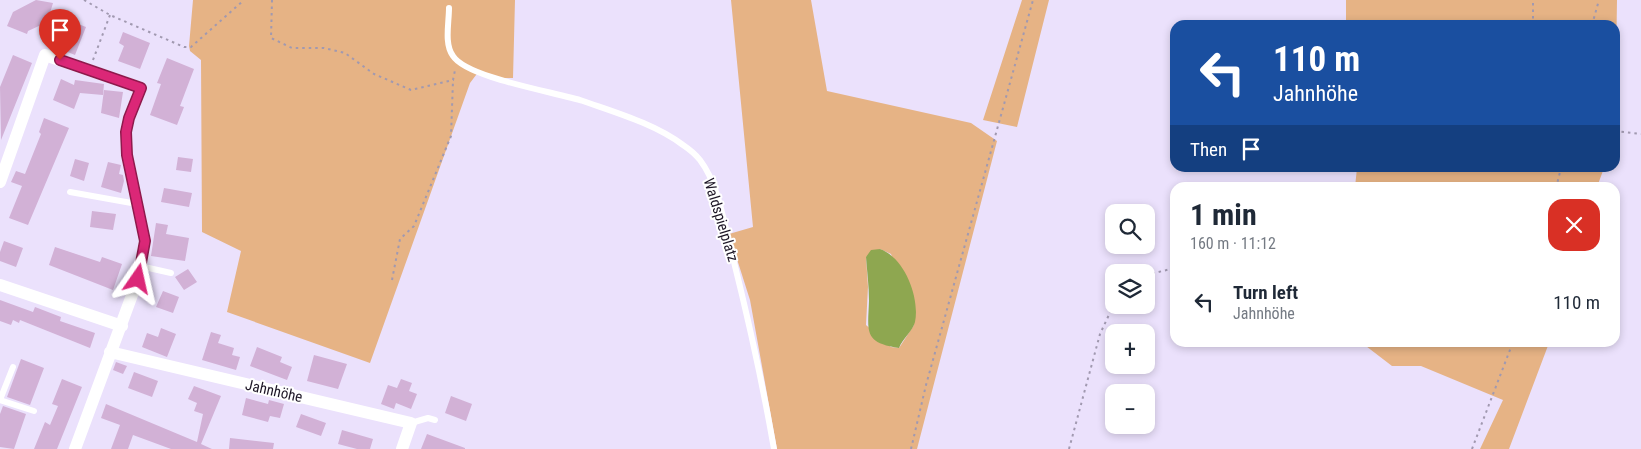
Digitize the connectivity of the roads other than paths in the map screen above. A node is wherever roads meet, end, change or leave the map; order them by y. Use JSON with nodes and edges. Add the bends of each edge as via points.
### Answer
{"nodes":[{"id":1,"x":449,"y":8,"type":"dead end"},
{"id":2,"x":0,"y":182,"type":"edge"},
{"id":3,"x":70,"y":192,"type":"dead end"},
{"id":4,"x":137,"y":204,"type":"junction"},
{"id":5,"x":140,"y":266,"type":"junction"},
{"id":6,"x":171,"y":273,"type":"dead end"},
{"id":7,"x":0,"y":285,"type":"edge"},
{"id":8,"x":122,"y":326,"type":"junction"},
{"id":9,"x":110,"y":352,"type":"junction"},
{"id":10,"x":13,"y":367,"type":"dead end"},
{"id":11,"x":34,"y":411,"type":"dead end"},
{"id":12,"x":435,"y":420,"type":"dead end"},
{"id":13,"x":411,"y":423,"type":"junction"},
{"id":14,"x":75,"y":449,"type":"edge"},
{"id":15,"x":402,"y":449,"type":"edge"},
{"id":16,"x":774,"y":449,"type":"edge"}],
"edges":[{"from":1,"to":16,"type":"lane","name":"Waldspielplatz","via":[[448,47],[457,62],[496,80],[537,88],[640,122],[666,134],[700,160],[718,199],[758,360]]},
{"from":2,"to":4,"type":"street","via":[[45,55],[141,88],[126,132]]},
{"from":3,"to":4,"type":"lane"},
{"from":4,"to":5,"type":"street","via":[[145,241]]},
{"from":5,"to":6,"type":"lane"},
{"from":5,"to":8,"type":"street"},
{"from":7,"to":8,"type":"street"},
{"from":8,"to":9,"type":"street"},
{"from":9,"to":13,"type":"street","name":"Jahnhöhe"},
{"from":9,"to":14,"type":"street"},
{"from":10,"to":11,"type":"lane","via":[[0,400]]},
{"from":12,"to":13,"type":"lane","via":[[428,418]]},
{"from":13,"to":15,"type":"street"}]}
